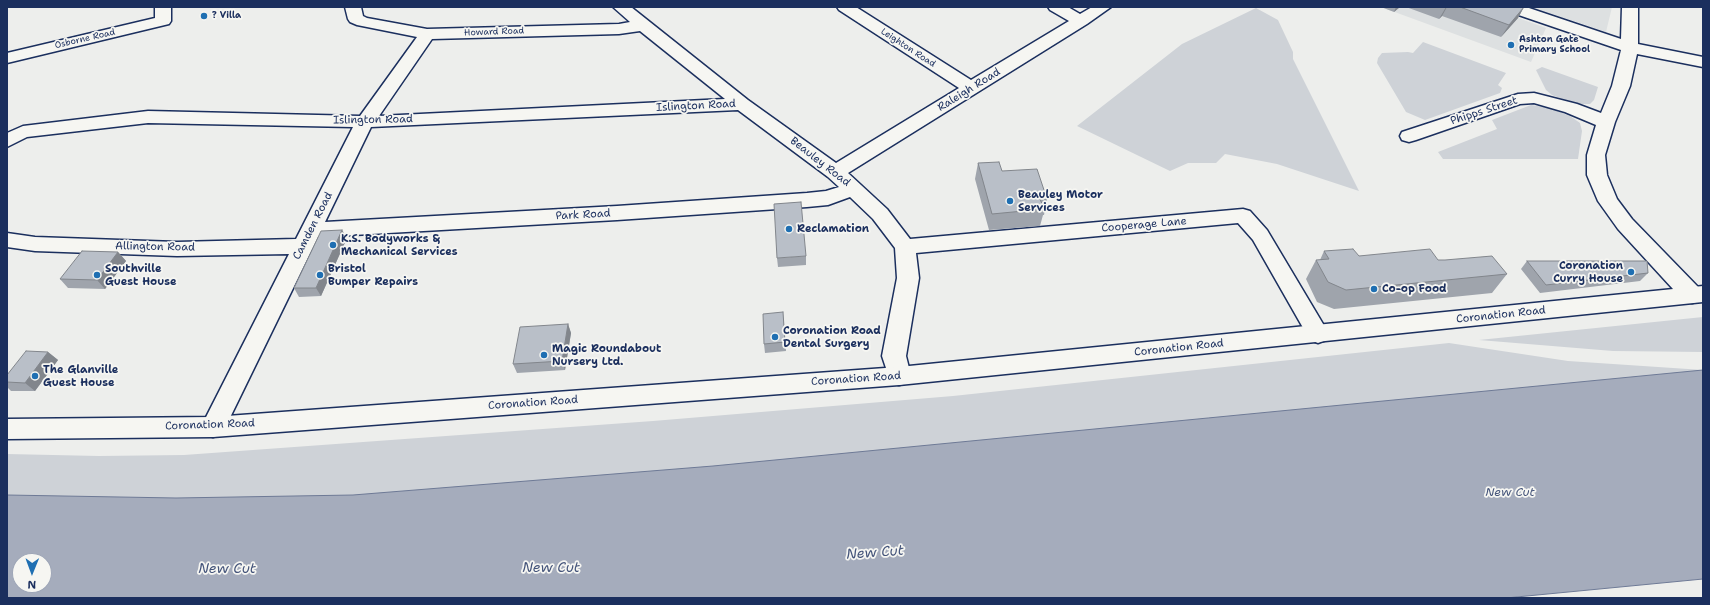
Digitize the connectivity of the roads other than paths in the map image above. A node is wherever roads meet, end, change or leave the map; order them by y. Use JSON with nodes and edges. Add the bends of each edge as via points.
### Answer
{"nodes":[{"id":1,"x":354,"y":7,"type":"edge"},
{"id":2,"x":621,"y":7,"type":"edge"},
{"id":3,"x":845,"y":7,"type":"edge"},
{"id":4,"x":1056,"y":7,"type":"edge"},
{"id":5,"x":1103,"y":7,"type":"edge"},
{"id":6,"x":1510,"y":7,"type":"edge"},
{"id":7,"x":1630,"y":7,"type":"edge"},
{"id":8,"x":163,"y":14,"type":"edge"},
{"id":9,"x":1081,"y":21,"type":"junction"},
{"id":10,"x":645,"y":25,"type":"junction"},
{"id":11,"x":427,"y":34,"type":"junction"},
{"id":12,"x":1629,"y":47,"type":"junction"},
{"id":13,"x":7,"y":58,"type":"edge"},
{"id":14,"x":1703,"y":62,"type":"edge"},
{"id":15,"x":972,"y":88,"type":"junction"},
{"id":16,"x":742,"y":104,"type":"junction"},
{"id":17,"x":365,"y":122,"type":"junction"},
{"id":18,"x":1606,"y":122,"type":"junction"},
{"id":19,"x":1409,"y":136,"type":"dead end"},
{"id":20,"x":7,"y":141,"type":"edge"},
{"id":21,"x":835,"y":172,"type":"junction"},
{"id":22,"x":854,"y":189,"type":"junction"},
{"id":23,"x":306,"y":238,"type":"junction"},
{"id":24,"x":7,"y":240,"type":"edge"},
{"id":25,"x":905,"y":247,"type":"junction"},
{"id":26,"x":1697,"y":294,"type":"edge"},
{"id":27,"x":1318,"y":334,"type":"junction"},
{"id":28,"x":899,"y":376,"type":"junction"},
{"id":29,"x":213,"y":427,"type":"junction"},
{"id":30,"x":7,"y":429,"type":"edge"}],
"edges":[{"from":1,"to":11,"type":"main road","name":"Howard Road","via":[[356,19],[363,22]]},
{"from":2,"to":10,"type":"main road","name":"Beauley Road"},
{"from":3,"to":15,"type":"main road","name":"Leighton Road"},
{"from":4,"to":9,"type":"main road"},
{"from":5,"to":9,"type":"main road","name":"Raleigh Road"},
{"from":6,"to":12,"type":"main road"},
{"from":7,"to":12,"type":"main road"},
{"from":8,"to":13,"type":"main road","name":"Osborne Road"},
{"from":9,"to":15,"type":"main road","name":"Raleigh Road"},
{"from":10,"to":11,"type":"main road","name":"Howard Road","via":[[619,29]]},
{"from":10,"to":16,"type":"main road","name":"Beauley Road"},
{"from":11,"to":17,"type":"main road","name":"Camden Road"},
{"from":12,"to":14,"type":"main road"},
{"from":12,"to":18,"type":"main road","via":[[1621,86]]},
{"from":15,"to":21,"type":"main road","name":"Raleigh Road"},
{"from":16,"to":17,"type":"main road","name":"Islington Road"},
{"from":16,"to":21,"type":"main road","name":"Beauley Road"},
{"from":17,"to":20,"type":"main road","name":"Islington Road","via":[[148,117],[23,132]]},
{"from":17,"to":23,"type":"main road","name":"Camden Road"},
{"from":18,"to":19,"type":"main road","name":"Phipps Street","via":[[1571,108],[1534,98],[1518,99]]},
{"from":18,"to":26,"type":"main road","via":[[1596,155],[1597,175],[1608,201],[1625,224]]},
{"from":21,"to":22,"type":"main road","name":"Beauley Road"},
{"from":22,"to":23,"type":"main road","name":"Park Road","via":[[828,198],[807,200]]},
{"from":22,"to":25,"type":"main road","name":"Beauley Road","via":[[880,214]]},
{"from":23,"to":24,"type":"main road","name":"Allington Road","via":[[177,249],[35,244]]},
{"from":23,"to":29,"type":"main road","name":"Camden Road"},
{"from":25,"to":27,"type":"main road","name":"Cooperage Lane","via":[[1243,216],[1260,235]]},
{"from":25,"to":28,"type":"main road","via":[[908,278],[894,356]]},
{"from":26,"to":27,"type":"main road","name":"Coronation Road"},
{"from":27,"to":28,"type":"main road","name":"Coronation Road"},
{"from":28,"to":29,"type":"main road","name":"Coronation Road"},
{"from":29,"to":30,"type":"main road","name":"Coronation Road"}]}
